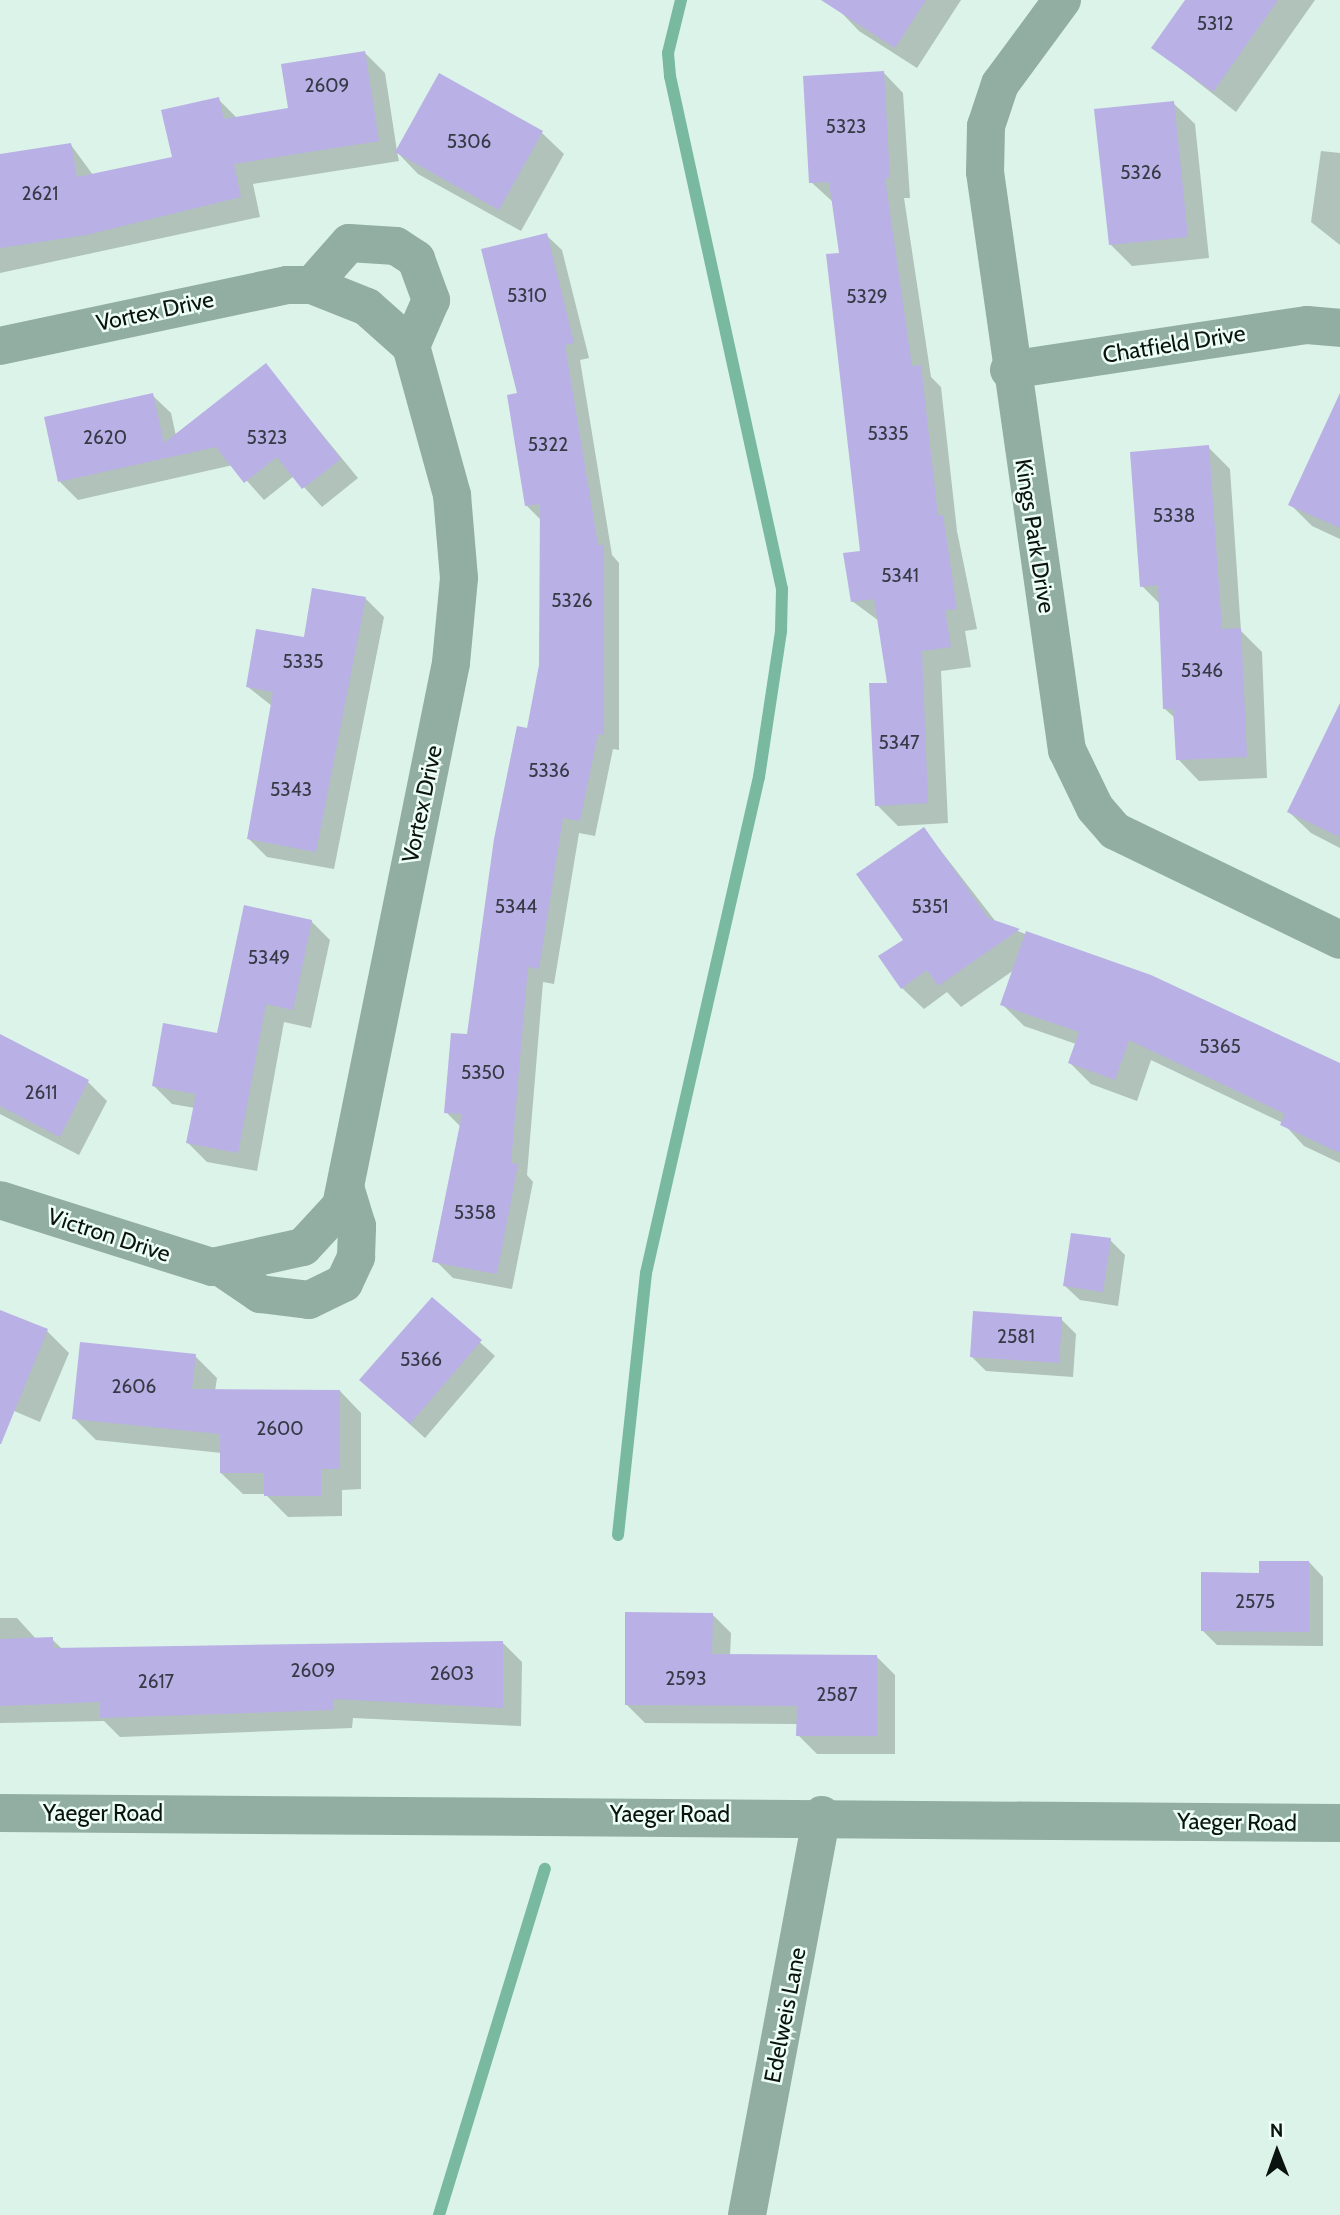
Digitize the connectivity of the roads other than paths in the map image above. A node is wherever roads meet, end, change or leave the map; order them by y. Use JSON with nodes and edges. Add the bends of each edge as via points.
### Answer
{"nodes":[{"id":1,"x":1062,"y":0,"type":"edge"},
{"id":2,"x":312,"y":285,"type":"junction"},
{"id":3,"x":1340,"y":328,"type":"edge"},
{"id":4,"x":0,"y":346,"type":"edge"},
{"id":5,"x":411,"y":346,"type":"junction"},
{"id":6,"x":1009,"y":370,"type":"junction"},
{"id":7,"x":1340,"y":940,"type":"edge"},
{"id":8,"x":346,"y":1189,"type":"junction"},
{"id":9,"x":0,"y":1200,"type":"edge"},
{"id":10,"x":303,"y":1247,"type":"joint"},
{"id":11,"x":219,"y":1266,"type":"junction"},
{"id":12,"x":0,"y":1813,"type":"edge"},
{"id":13,"x":822,"y":1815,"type":"junction"},
{"id":14,"x":1340,"y":1823,"type":"edge"},
{"id":15,"x":747,"y":2215,"type":"edge"}],
"edges":[{"from":1,"to":6,"type":"street","name":"Kings Park Drive","via":[[1000,84],[986,126],[985,172]]},
{"from":2,"to":4,"type":"street","name":"Vortex Drive","via":[[146,311]]},
{"from":2,"to":5,"type":"street","via":[[367,307]]},
{"from":2,"to":5,"type":"street","via":[[349,243],[396,246],[416,259],[431,300]]},
{"from":3,"to":6,"type":"street","name":"Chatfield Drive","via":[[1307,325]]},
{"from":5,"to":8,"type":"street","name":"Vortex Drive","via":[[452,495],[460,578],[451,663]]},
{"from":6,"to":7,"type":"street","name":"Kings Park Drive","via":[[1067,750],[1096,807],[1115,831]]},
{"from":8,"to":10,"type":"street","name":"Vortex Drive","via":[[341,1206]]},
{"from":8,"to":11,"type":"street","name":"Victron Drive","via":[[357,1226],[356,1256],[344,1283],[309,1300],[260,1294]]},
{"from":9,"to":11,"type":"street","name":"Victron Drive"},
{"from":10,"to":11,"type":"street","name":"Victron Drive"},
{"from":12,"to":13,"type":"street","name":"Yaeger Road"},
{"from":13,"to":14,"type":"street","name":"Yaeger Road"},
{"from":13,"to":15,"type":"street","name":"Edelweis Lane"}]}
